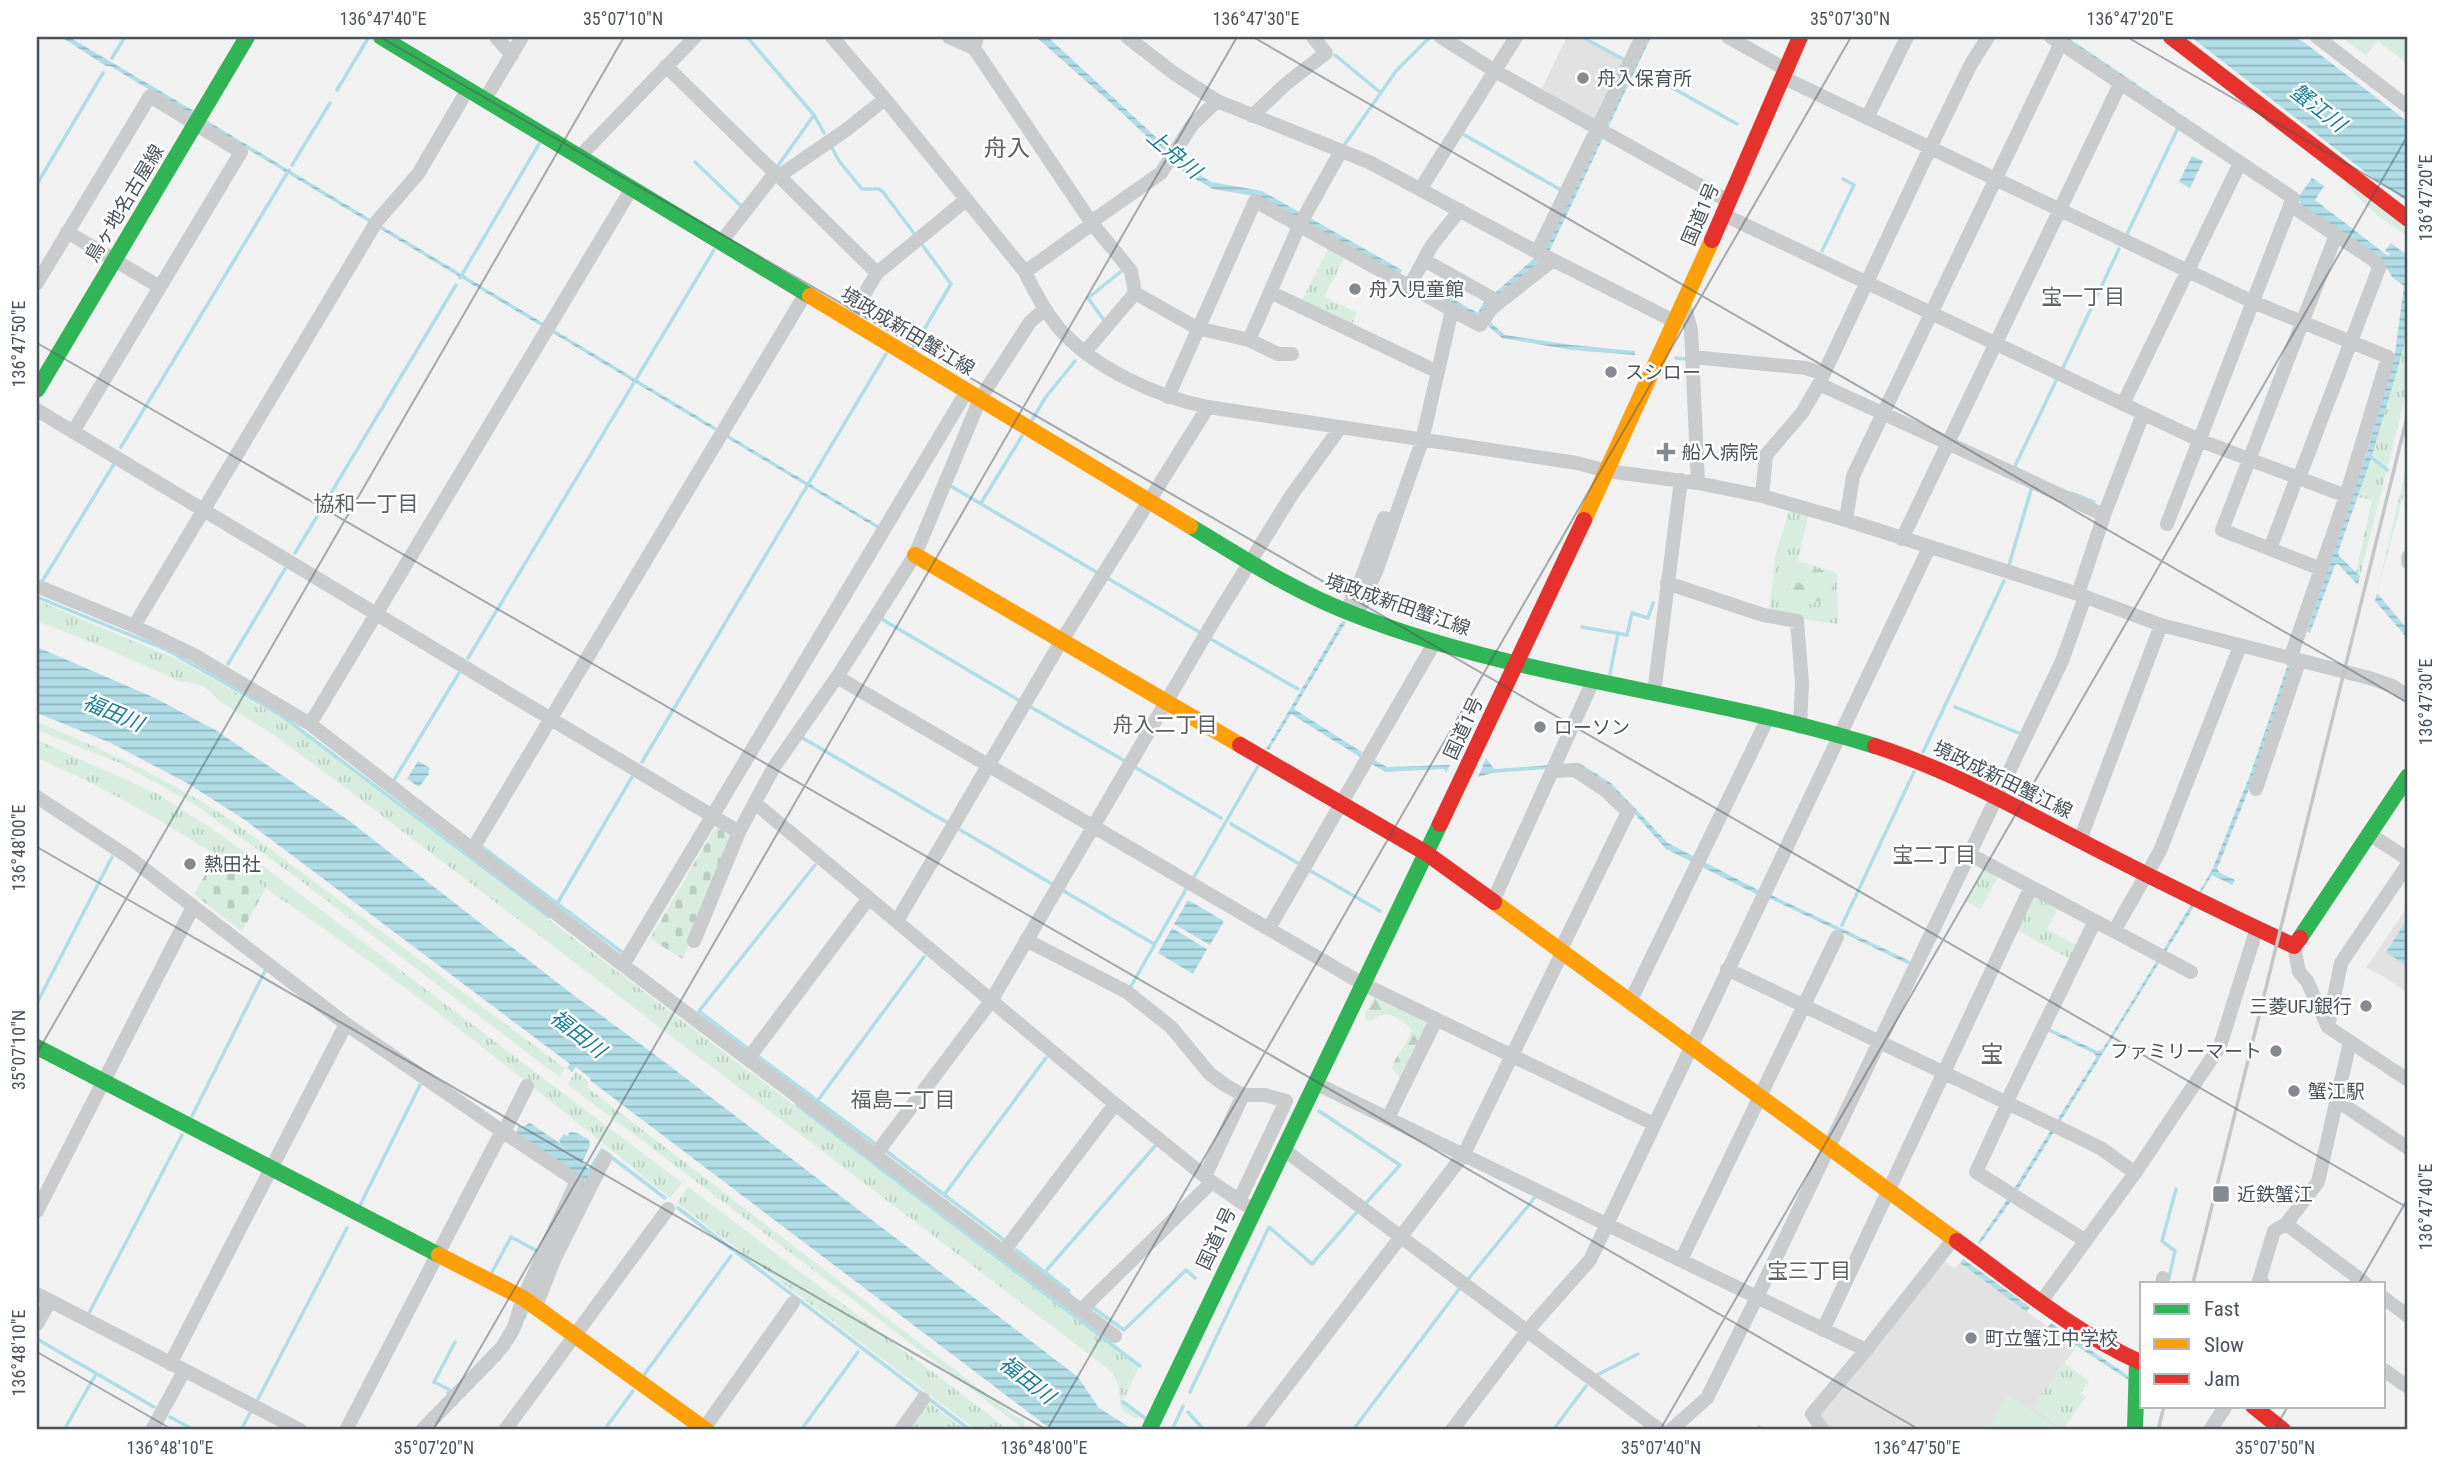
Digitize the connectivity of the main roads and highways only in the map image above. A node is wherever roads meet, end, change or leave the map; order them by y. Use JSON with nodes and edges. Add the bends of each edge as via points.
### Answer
{"nodes":[{"id":1,"x":247,"y":37,"type":"edge"},
{"id":2,"x":381,"y":37,"type":"edge"},
{"id":3,"x":1800,"y":37,"type":"edge"},
{"id":4,"x":2171,"y":37,"type":"edge"},
{"id":5,"x":2408,"y":219,"type":"edge"},
{"id":6,"x":37,"y":390,"type":"edge"},
{"id":7,"x":915,"y":555,"type":"road end"},
{"id":8,"x":1517,"y":663,"type":"junction"},
{"id":9,"x":2408,"y":776,"type":"edge"},
{"id":10,"x":1426,"y":853,"type":"junction"},
{"id":11,"x":37,"y":1047,"type":"edge"},
{"id":12,"x":2139,"y":1362,"type":"edge"},
{"id":13,"x":2256,"y":1408,"type":"edge"},
{"id":14,"x":704,"y":1430,"type":"edge"},
{"id":15,"x":1149,"y":1430,"type":"edge"},
{"id":16,"x":2135,"y":1430,"type":"edge"},
{"id":17,"x":2283,"y":1430,"type":"edge"}],
"edges":[{"from":1,"to":6,"type":"main road","name":"鳥ヶ地名古屋線"},
{"from":2,"to":8,"type":"main road","name":"境政成新田蟹江線","via":[[1250,562],[1352,613],[1435,642]]},
{"from":3,"to":8,"type":"main road","name":"国道1号","via":[[1676,322]]},
{"from":4,"to":5,"type":"main road"},
{"from":7,"to":10,"type":"main road"},
{"from":8,"to":9,"type":"main road","name":"境政成新田蟹江線","via":[[1768,718],[1952,774],[2294,946]]},
{"from":8,"to":10,"type":"main road","name":"国道1号"},
{"from":10,"to":12,"type":"main road","via":[[2041,1302]]},
{"from":10,"to":15,"type":"main road","name":"国道1号","via":[[1283,1149],[1246,1206]]},
{"from":11,"to":14,"type":"main road","via":[[529,1302]]},
{"from":12,"to":16,"type":"main road"},
{"from":13,"to":17,"type":"main road"}]}
